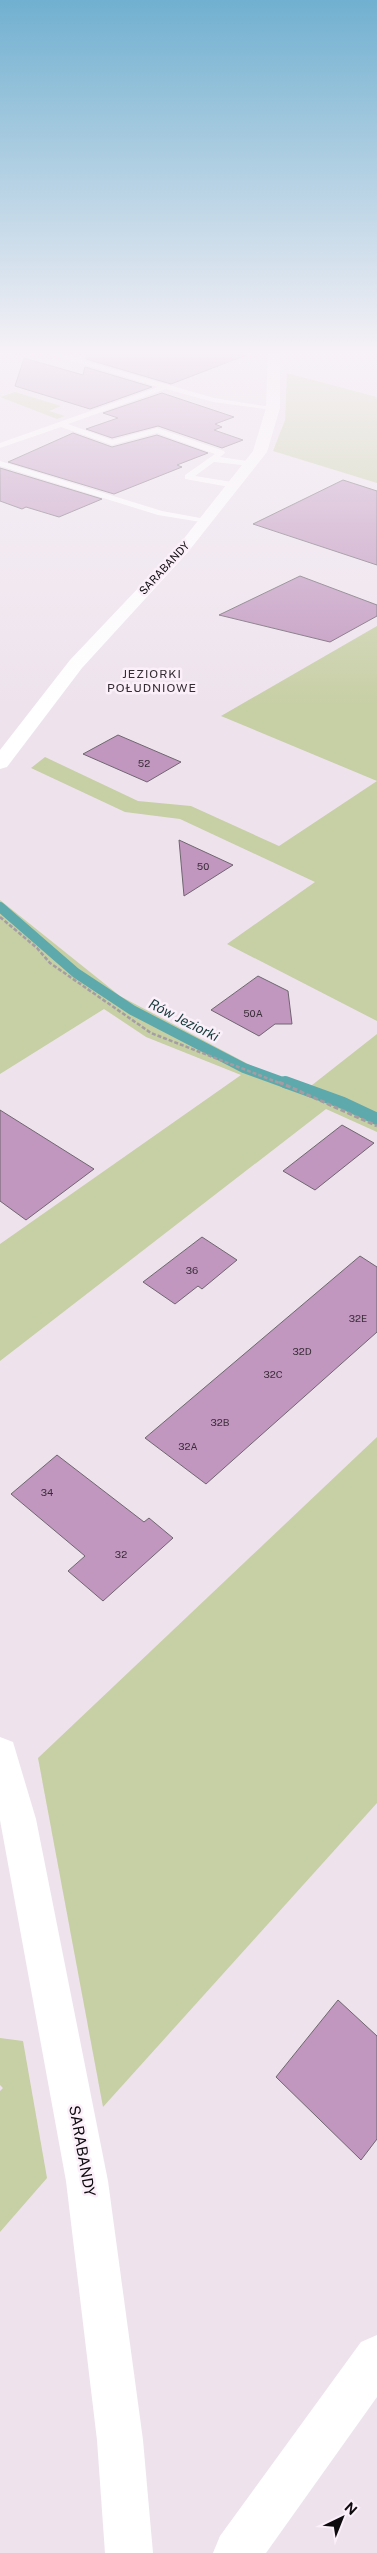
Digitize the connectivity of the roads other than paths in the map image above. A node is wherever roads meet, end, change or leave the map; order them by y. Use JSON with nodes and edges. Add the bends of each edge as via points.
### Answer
{"nodes":[{"id":1,"x":20,"y":469,"type":"edge"},
{"id":2,"x":200,"y":469,"type":"edge"},
{"id":3,"x":247,"y":469,"type":"edge"},
{"id":4,"x":235,"y":485,"type":"junction"},
{"id":5,"x":207,"y":520,"type":"junction"},
{"id":6,"x":5,"y":747,"type":"edge"},
{"id":7,"x":0,"y":763,"type":"edge"},
{"id":8,"x":0,"y":1754,"type":"edge"},
{"id":9,"x":377,"y":2358,"type":"edge"},
{"id":10,"x":129,"y":2553,"type":"edge"},
{"id":11,"x":237,"y":2553,"type":"edge"}],
"edges":[{"from":1,"to":5,"type":"lane","via":[[161,513]]},
{"from":2,"to":4,"type":"lane","via":[[188,478]]},
{"from":3,"to":4,"type":"street","name":"SARABANDY"},
{"from":4,"to":5,"type":"street","name":"SARABANDY"},
{"from":5,"to":6,"type":"street","name":"SARABANDY"},
{"from":6,"to":7,"type":"street","name":"SARABANDY"},
{"from":8,"to":10,"type":"street","name":"SARABANDY","via":[[18,1819],[87,2181],[120,2440]]},
{"from":9,"to":11,"type":"street"}]}
